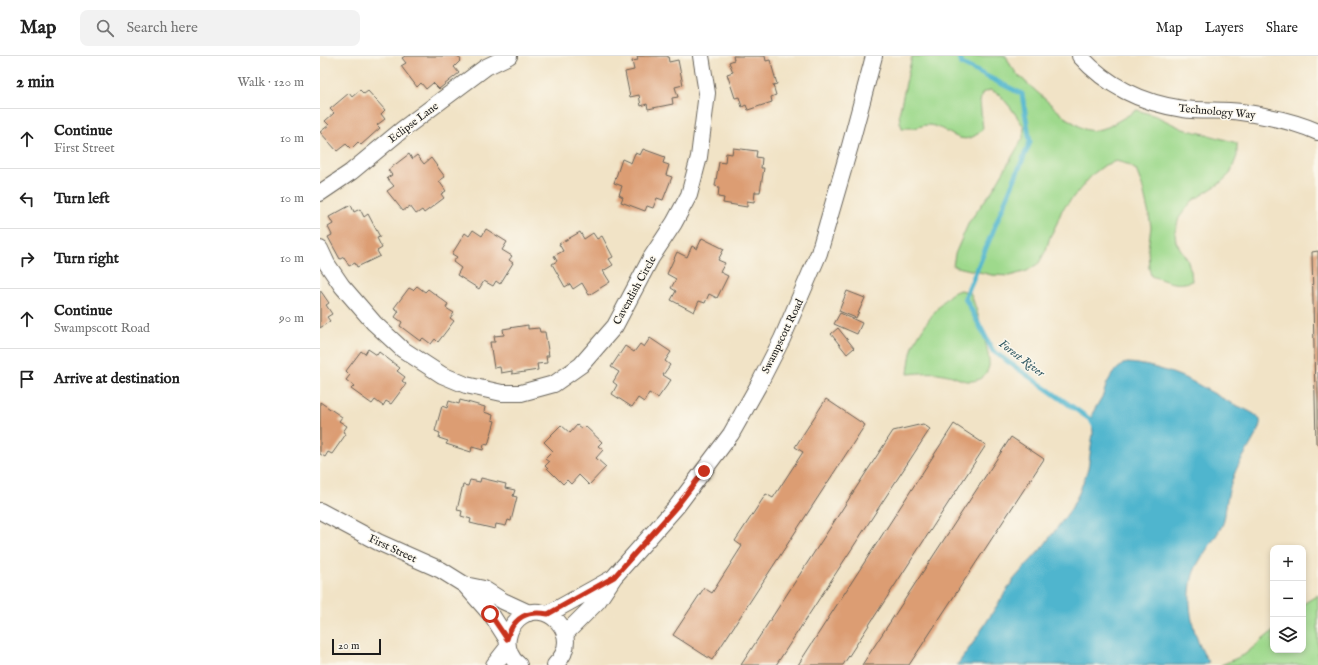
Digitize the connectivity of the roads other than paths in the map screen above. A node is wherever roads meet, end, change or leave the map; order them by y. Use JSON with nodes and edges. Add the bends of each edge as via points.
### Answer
{"nodes":[{"id":1,"x":509,"y":56,"type":"edge"},
{"id":2,"x":701,"y":56,"type":"edge"},
{"id":3,"x":874,"y":56,"type":"edge"},
{"id":4,"x":1080,"y":56,"type":"edge"},
{"id":5,"x":1318,"y":132,"type":"edge"},
{"id":6,"x":320,"y":193,"type":"edge"},
{"id":7,"x":320,"y":249,"type":"edge"},
{"id":8,"x":320,"y":511,"type":"edge"},
{"id":9,"x":614,"y":577,"type":"junction"},
{"id":10,"x":465,"y":585,"type":"junction"},
{"id":11,"x":529,"y":613,"type":"junction"},
{"id":12,"x":548,"y":614,"type":"junction"},
{"id":13,"x":565,"y":634,"type":"junction"},
{"id":14,"x":508,"y":643,"type":"junction"},
{"id":15,"x":494,"y":665,"type":"edge"},
{"id":16,"x":519,"y":665,"type":"edge"},
{"id":17,"x":555,"y":665,"type":"edge"}],
"edges":[{"from":1,"to":6,"type":"street","name":"Eclipse Lane","via":[[486,67],[403,129],[351,172]]},
{"from":2,"to":7,"type":"street","name":"Cavendish Circle","via":[[707,93],[699,158],[689,195],[651,258],[615,326],[581,365],[554,384],[521,393],[502,393],[466,385],[442,375],[402,349],[374,323],[342,286]]},
{"from":3,"to":9,"type":"street","name":"Swampscott Road","via":[[819,253],[782,339],[731,434],[677,506]]},
{"from":4,"to":5,"type":"street","name":"Technology Way","via":[[1107,81],[1144,100],[1184,109],[1240,112],[1299,124]]},
{"from":8,"to":10,"type":"street","name":"First Street","via":[[378,542],[441,570]]},
{"from":9,"to":12,"type":"street","name":"Swampscott Road"},
{"from":9,"to":13,"type":"street","name":"Swampscott Road","via":[[598,601]]},
{"from":10,"to":11,"type":"street","name":"First Street","via":[[484,589]]},
{"from":10,"to":14,"type":"street","name":"First Street","via":[[493,617]]},
{"from":11,"to":12,"type":"street"},
{"from":11,"to":14,"type":"street","via":[[514,623],[509,631]]},
{"from":12,"to":13,"type":"street","via":[[562,626]]},
{"from":13,"to":17,"type":"street","via":[[565,651]]},
{"from":14,"to":15,"type":"street"},
{"from":14,"to":16,"type":"street","name":"First Street","via":[[511,655]]}]}
